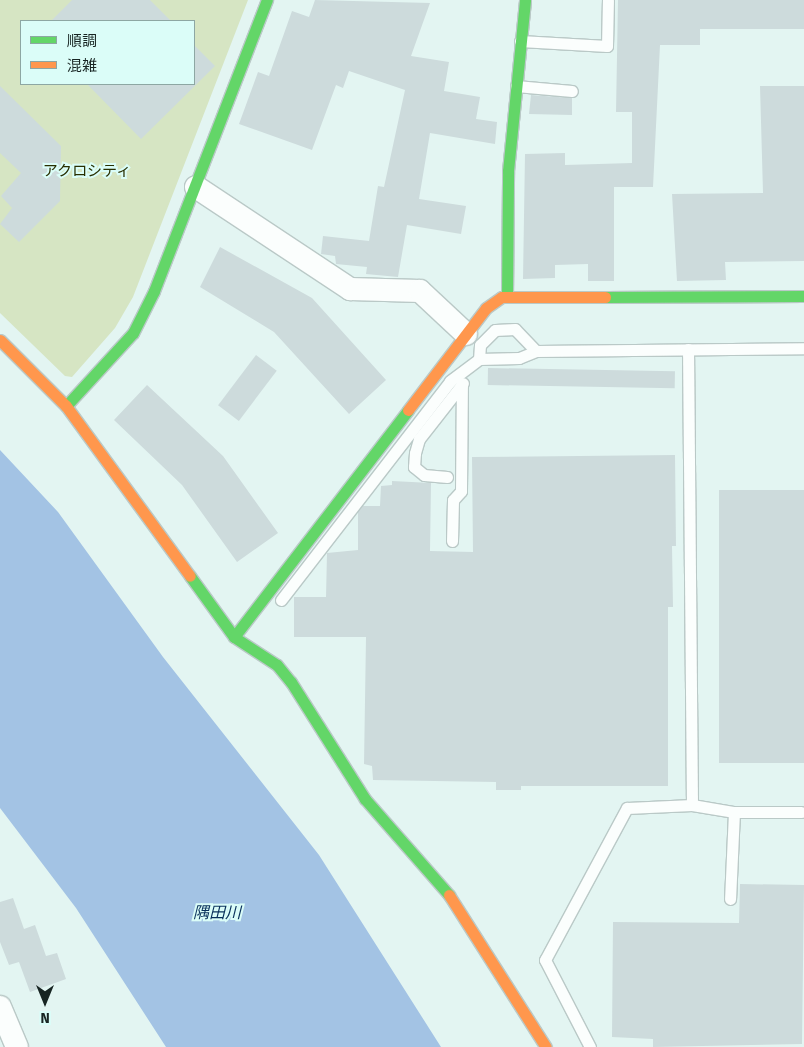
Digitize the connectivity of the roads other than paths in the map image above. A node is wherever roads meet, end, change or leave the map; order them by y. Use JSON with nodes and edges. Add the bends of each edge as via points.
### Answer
{"nodes":[{"id":1,"x":267,"y":0,"type":"edge"},
{"id":2,"x":525,"y":0,"type":"edge"},
{"id":3,"x":608,"y":0,"type":"edge"},
{"id":4,"x":520,"y":41,"type":"junction"},
{"id":5,"x":515,"y":86,"type":"junction"},
{"id":6,"x":572,"y":91,"type":"dead end"},
{"id":7,"x":196,"y":187,"type":"junction"},
{"id":8,"x":804,"y":296,"type":"edge"},
{"id":9,"x":507,"y":297,"type":"junction"},
{"id":10,"x":466,"y":334,"type":"junction"},
{"id":11,"x":0,"y":340,"type":"edge"},
{"id":12,"x":804,"y":348,"type":"edge"},
{"id":13,"x":688,"y":349,"type":"junction"},
{"id":14,"x":536,"y":351,"type":"junction"},
{"id":15,"x":479,"y":359,"type":"junction"},
{"id":16,"x":467,"y":372,"type":"junction"},
{"id":17,"x":462,"y":385,"type":"junction"},
{"id":18,"x":66,"y":406,"type":"junction"},
{"id":19,"x":447,"y":477,"type":"dead end"},
{"id":20,"x":452,"y":541,"type":"dead end"},
{"id":21,"x":281,"y":600,"type":"dead end"},
{"id":22,"x":234,"y":637,"type":"junction"},
{"id":23,"x":692,"y":805,"type":"junction"},
{"id":24,"x":734,"y":812,"type":"junction"},
{"id":25,"x":801,"y":812,"type":"dead end"},
{"id":26,"x":730,"y":899,"type":"dead end"},
{"id":27,"x":0,"y":1007,"type":"edge"},
{"id":28,"x":17,"y":1047,"type":"edge"},
{"id":29,"x":546,"y":1047,"type":"edge"},
{"id":30,"x":590,"y":1047,"type":"edge"}],
"edges":[{"from":1,"to":7,"type":"street"},
{"from":2,"to":4,"type":"street"},
{"from":3,"to":4,"type":"lane","via":[[607,46]]},
{"from":4,"to":5,"type":"street"},
{"from":5,"to":6,"type":"lane"},
{"from":5,"to":9,"type":"street"},
{"from":7,"to":10,"type":"street","via":[[350,289],[420,291]]},
{"from":7,"to":18,"type":"street","via":[[133,333]]},
{"from":8,"to":9,"type":"street"},
{"from":9,"to":10,"type":"street","via":[[486,308]]},
{"from":10,"to":22,"type":"street"},
{"from":11,"to":18,"type":"street"},
{"from":12,"to":13,"type":"lane"},
{"from":13,"to":14,"type":"lane"},
{"from":13,"to":23,"type":"lane"},
{"from":14,"to":15,"type":"lane","via":[[519,358]]},
{"from":14,"to":15,"type":"lane","via":[[515,329],[495,330],[480,345]]},
{"from":15,"to":16,"type":"lane"},
{"from":16,"to":17,"type":"lane"},
{"from":16,"to":21,"type":"lane","via":[[450,380]]},
{"from":17,"to":19,"type":"lane","via":[[419,440],[415,453],[414,467],[424,475]]},
{"from":17,"to":20,"type":"lane","via":[[461,491],[453,500]]},
{"from":18,"to":22,"type":"street"},
{"from":22,"to":29,"type":"street","via":[[277,665],[290,682],[365,798],[457,905]]},
{"from":23,"to":24,"type":"lane"},
{"from":23,"to":30,"type":"lane","via":[[627,808],[545,960]]},
{"from":24,"to":25,"type":"lane"},
{"from":24,"to":26,"type":"lane"},
{"from":27,"to":28,"type":"street"}]}
